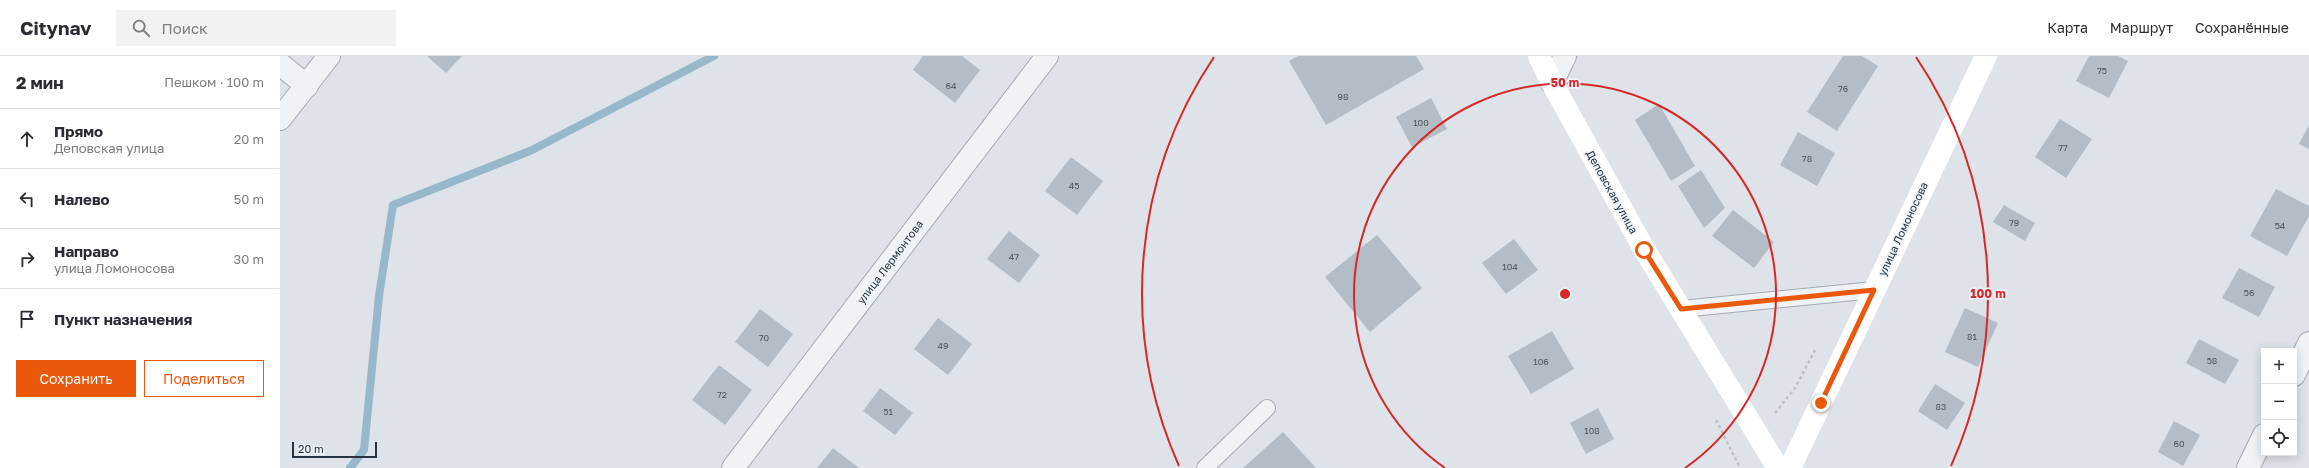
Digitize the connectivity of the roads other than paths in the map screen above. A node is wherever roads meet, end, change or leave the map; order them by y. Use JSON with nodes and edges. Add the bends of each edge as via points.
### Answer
{"nodes":[{"id":1,"x":329,"y":56,"type":"edge"},
{"id":2,"x":1047,"y":56,"type":"edge"},
{"id":3,"x":1539,"y":56,"type":"edge"},
{"id":4,"x":1565,"y":56,"type":"edge"},
{"id":5,"x":1986,"y":56,"type":"edge"},
{"id":6,"x":280,"y":64,"type":"edge"},
{"id":7,"x":1552,"y":83,"type":"junction"},
{"id":8,"x":307,"y":86,"type":"junction"},
{"id":9,"x":280,"y":119,"type":"edge"},
{"id":10,"x":1874,"y":290,"type":"junction"},
{"id":11,"x":1681,"y":309,"type":"junction"},
{"id":12,"x":2309,"y":343,"type":"edge"},
{"id":13,"x":2297,"y":369,"type":"edge"},
{"id":14,"x":1267,"y":408,"type":"dead end"},
{"id":15,"x":2261,"y":441,"type":"edge"},
{"id":16,"x":733,"y":468,"type":"edge"},
{"id":17,"x":1205,"y":468,"type":"edge"},
{"id":18,"x":1778,"y":468,"type":"edge"},
{"id":19,"x":1790,"y":468,"type":"edge"},
{"id":20,"x":2248,"y":468,"type":"edge"}],
"edges":[{"from":1,"to":8,"type":"street"},
{"from":2,"to":16,"type":"street","name":"улица Лермонтова"},
{"from":3,"to":7,"type":"street","name":"Деповская улица"},
{"from":4,"to":7,"type":"street"},
{"from":5,"to":10,"type":"street","name":"улица Ломоносова"},
{"from":6,"to":8,"type":"street"},
{"from":7,"to":11,"type":"street","name":"Деповская улица","via":[[1644,250]]},
{"from":8,"to":9,"type":"street"},
{"from":10,"to":11,"type":"lane"},
{"from":10,"to":19,"type":"street","name":"улица Ломоносова"},
{"from":11,"to":18,"type":"street","name":"Деповская улица"},
{"from":12,"to":13,"type":"street"},
{"from":14,"to":17,"type":"lane"},
{"from":15,"to":20,"type":"street"}]}
